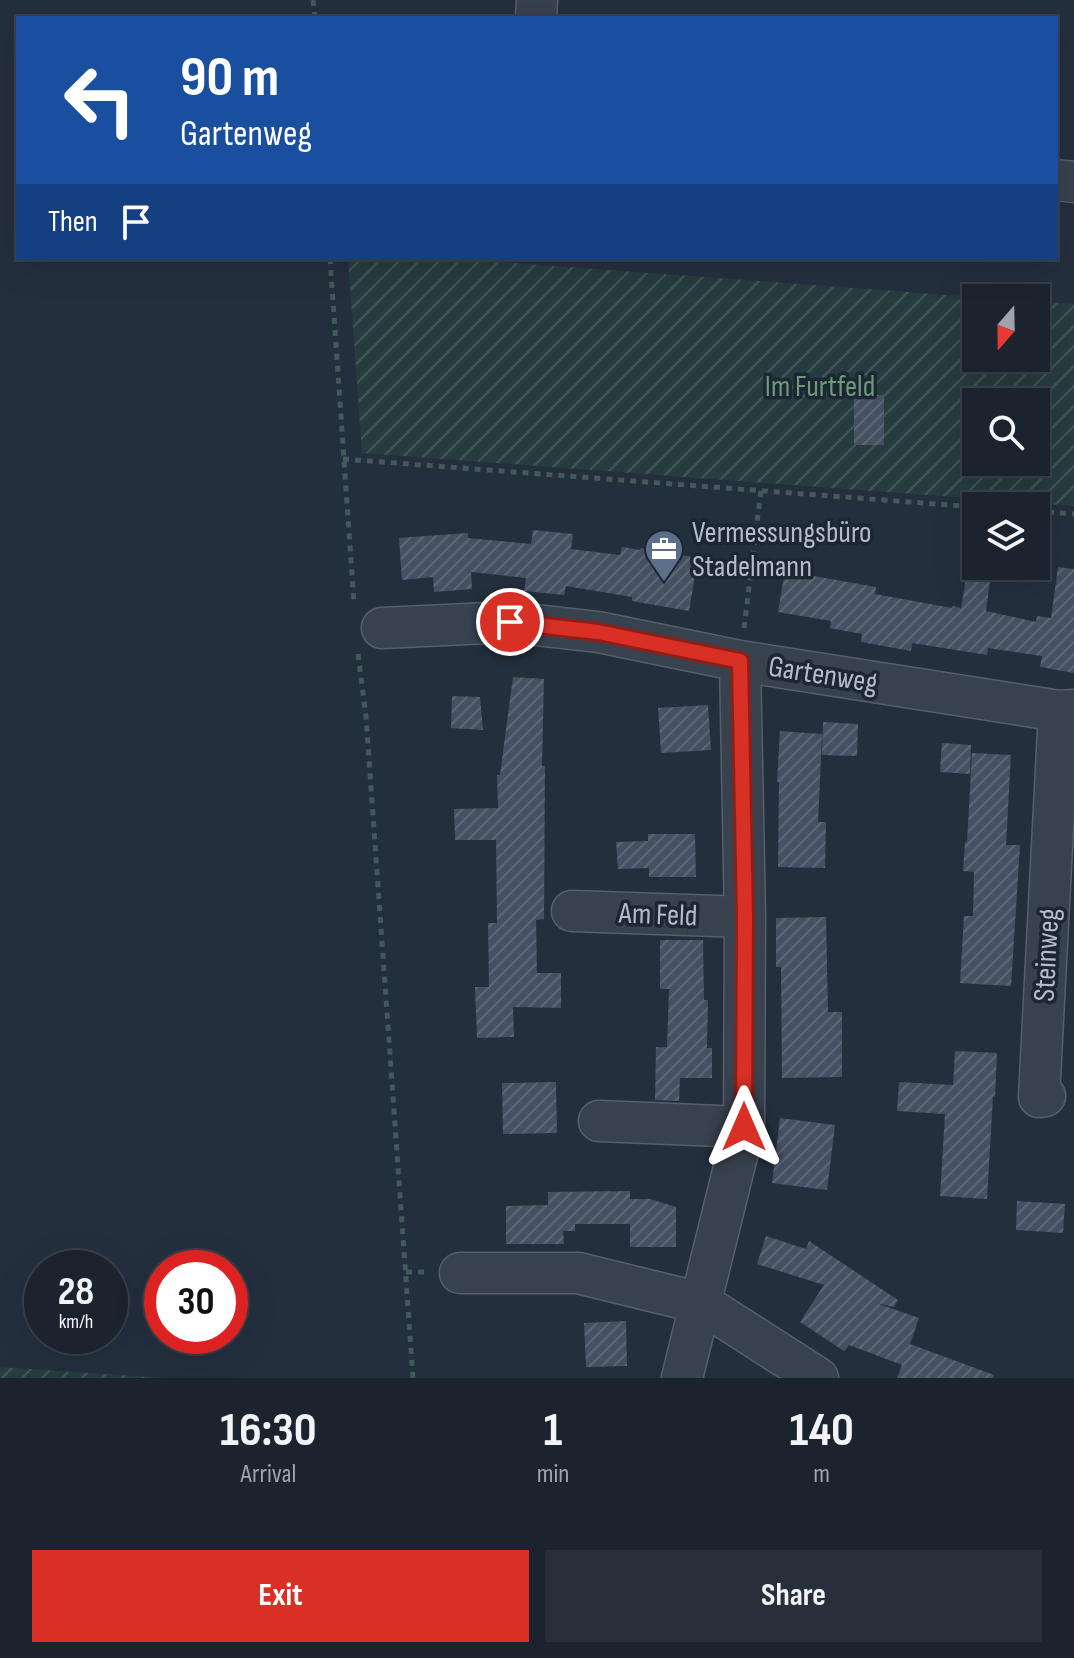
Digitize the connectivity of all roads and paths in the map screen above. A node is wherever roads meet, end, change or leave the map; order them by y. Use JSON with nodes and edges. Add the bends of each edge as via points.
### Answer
{"nodes":[{"id":1,"x":330,"y":260,"type":"edge"},
{"id":2,"x":343,"y":459,"type":"junction"},
{"id":3,"x":761,"y":490,"type":"junction"},
{"id":4,"x":962,"y":506,"type":"edge"},
{"id":5,"x":1050,"y":512,"type":"edge"},
{"id":6,"x":1074,"y":514,"type":"edge"},
{"id":7,"x":364,"y":628,"type":"junction"},
{"id":8,"x":740,"y":661,"type":"junction"},
{"id":9,"x":1066,"y":711,"type":"edge"},
{"id":10,"x":572,"y":911,"type":"dead end"},
{"id":11,"x":745,"y":917,"type":"junction"},
{"id":12,"x":1045,"y":1096,"type":"dead end"},
{"id":13,"x":599,"y":1121,"type":"dead end"},
{"id":14,"x":744,"y":1127,"type":"junction"},
{"id":15,"x":460,"y":1273,"type":"dead end"},
{"id":16,"x":701,"y":1303,"type":"junction"},
{"id":17,"x":413,"y":1378,"type":"edge"},
{"id":18,"x":682,"y":1378,"type":"edge"},
{"id":19,"x":818,"y":1378,"type":"edge"}],
"edges":[{"from":1,"to":2,"type":"path"},
{"from":2,"to":3,"type":"path"},
{"from":2,"to":7,"type":"path"},
{"from":3,"to":4,"type":"path"},
{"from":3,"to":8,"type":"path"},
{"from":5,"to":6,"type":"path"},
{"from":7,"to":8,"type":"street","name":"Gartenweg","via":[[510,622],[598,632]]},
{"from":7,"to":17,"type":"path"},
{"from":8,"to":9,"type":"street","name":"Gartenweg"},
{"from":8,"to":11,"type":"street"},
{"from":9,"to":12,"type":"street","name":"Steinweg","via":[[1039,1097]]},
{"from":10,"to":11,"type":"street","name":"Am Feld"},
{"from":11,"to":14,"type":"street"},
{"from":13,"to":14,"type":"street"},
{"from":14,"to":16,"type":"street"},
{"from":15,"to":16,"type":"street","via":[[578,1273]]},
{"from":16,"to":18,"type":"street"},
{"from":16,"to":19,"type":"street"}]}
